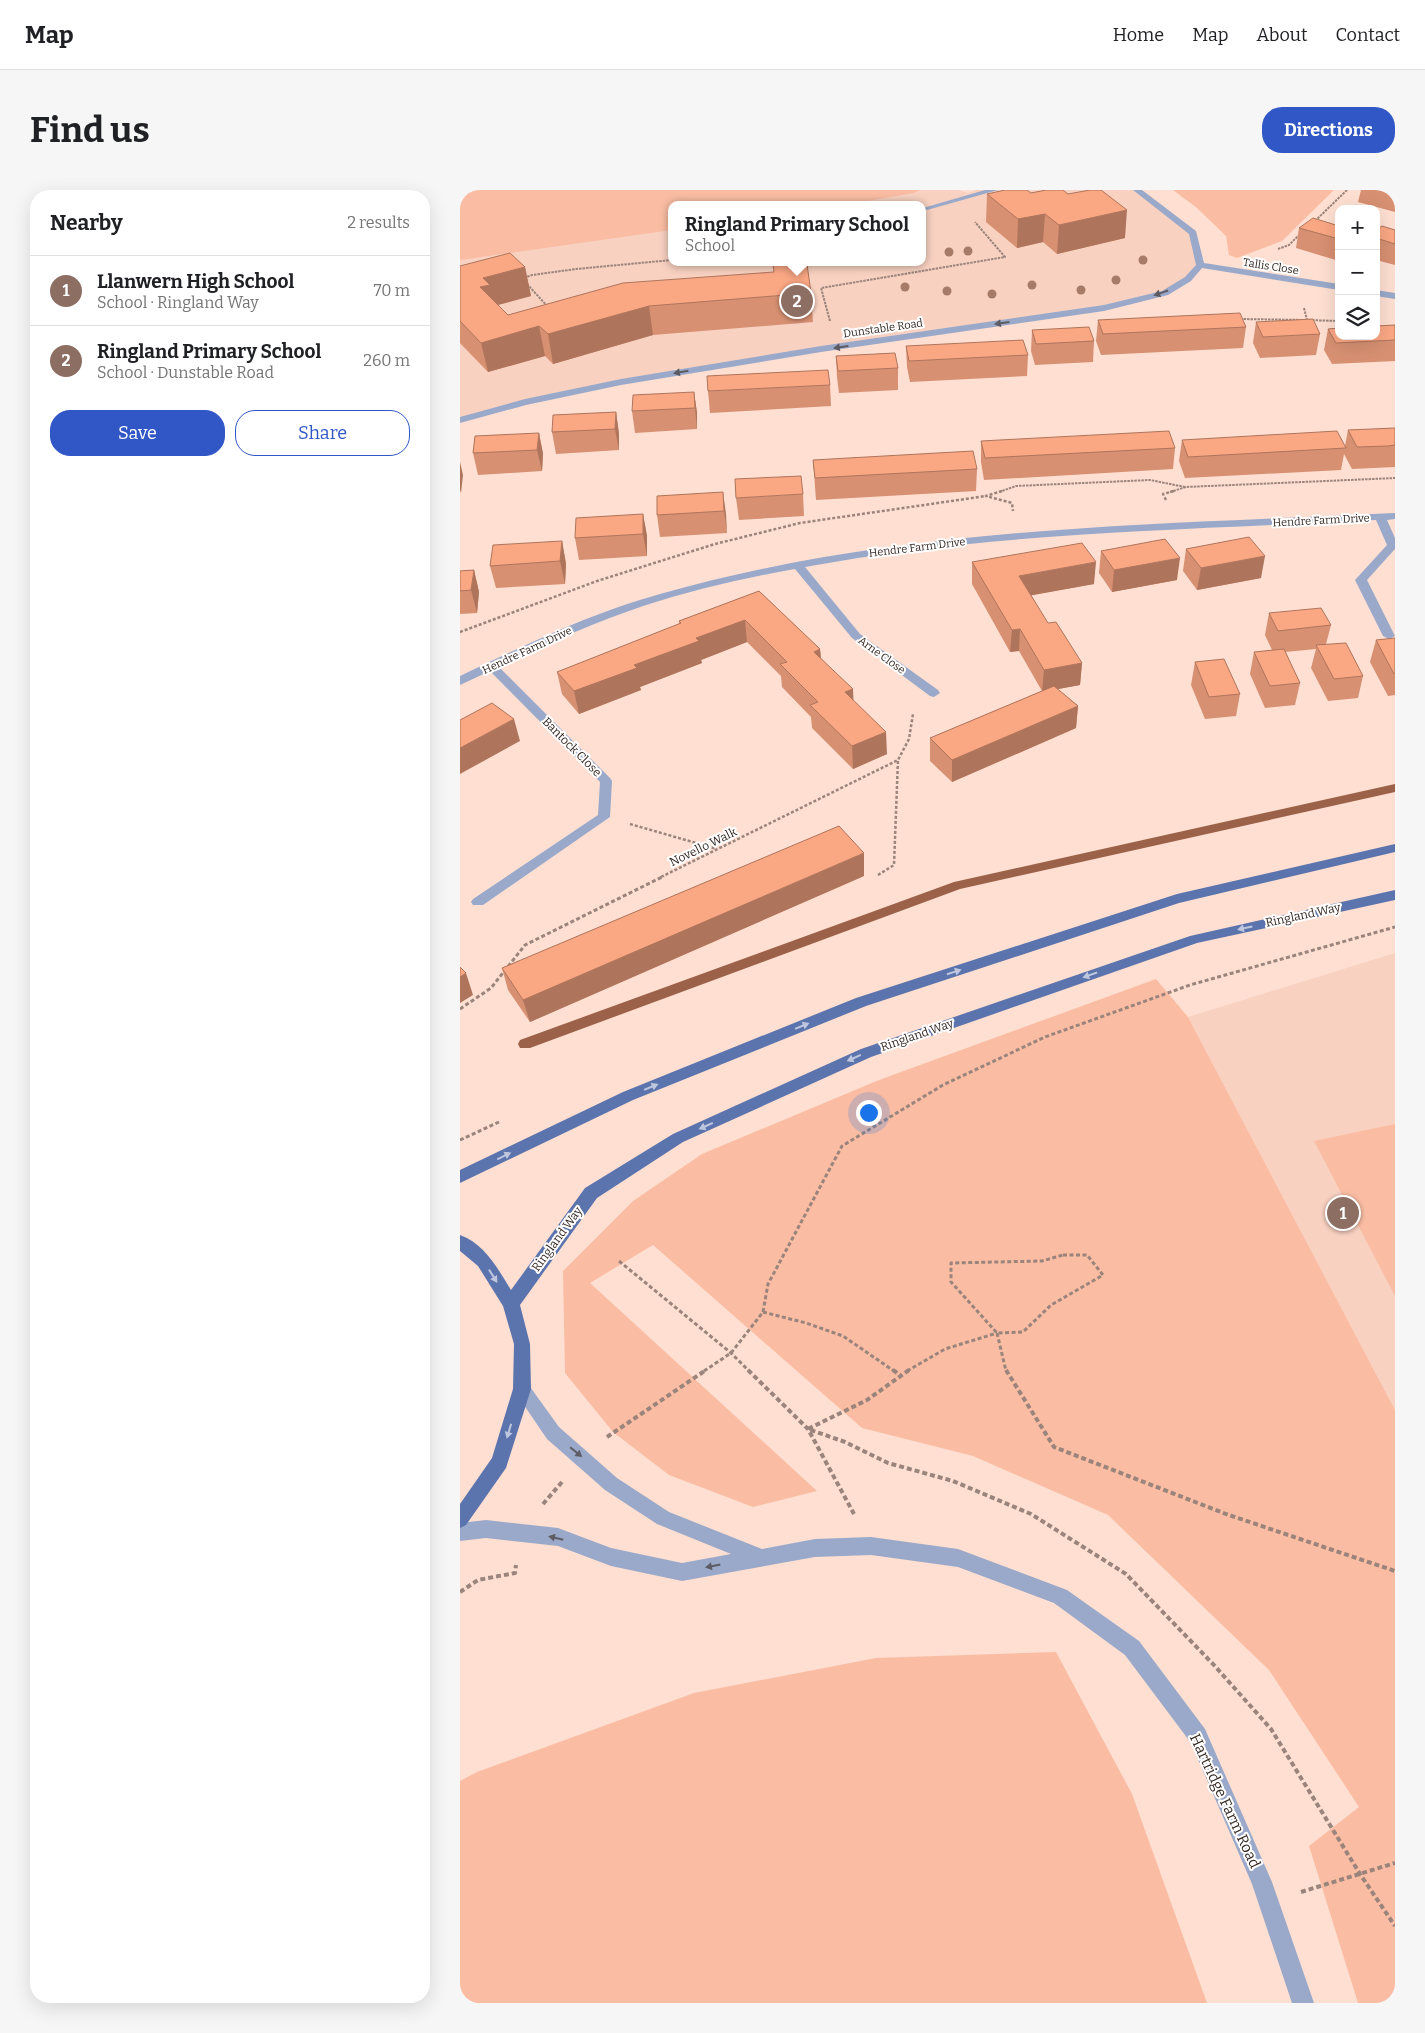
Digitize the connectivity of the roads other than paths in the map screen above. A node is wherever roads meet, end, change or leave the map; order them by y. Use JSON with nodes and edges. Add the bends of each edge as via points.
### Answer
{"nodes":[{"id":1,"x":994,"y":190,"type":"edge"},
{"id":2,"x":1137,"y":190,"type":"edge"},
{"id":3,"x":928,"y":208,"type":"dead end"},
{"id":4,"x":1200,"y":266,"type":"junction"},
{"id":5,"x":1335,"y":286,"type":"edge"},
{"id":6,"x":1380,"y":294,"type":"edge"},
{"id":7,"x":1395,"y":296,"type":"edge"},
{"id":8,"x":461,"y":419,"type":"edge"},
{"id":9,"x":1395,"y":516,"type":"edge"},
{"id":10,"x":1380,"y":517,"type":"junction"},
{"id":11,"x":797,"y":564,"type":"junction"},
{"id":12,"x":1389,"y":636,"type":"dead end"},
{"id":13,"x":490,"y":666,"type":"junction"},
{"id":14,"x":460,"y":681,"type":"edge"},
{"id":15,"x":934,"y":693,"type":"dead end"},
{"id":16,"x":1395,"y":848,"type":"edge"},
{"id":17,"x":1395,"y":895,"type":"edge"},
{"id":18,"x":478,"y":902,"type":"dead end"},
{"id":19,"x":460,"y":1178,"type":"edge"},
{"id":20,"x":460,"y":1242,"type":"edge"},
{"id":21,"x":511,"y":1304,"type":"junction"},
{"id":22,"x":522,"y":1389,"type":"junction"},
{"id":23,"x":460,"y":1519,"type":"edge"},
{"id":24,"x":460,"y":1532,"type":"edge"},
{"id":25,"x":761,"y":1557,"type":"junction"},
{"id":26,"x":1303,"y":2003,"type":"edge"}],
"edges":[{"from":1,"to":3,"type":"street"},
{"from":2,"to":4,"type":"street","via":[[1193,233]]},
{"from":4,"to":5,"type":"street","name":"Tallis Close"},
{"from":4,"to":8,"type":"street","name":"Dunstable Road","one_way":true,"via":[[1188,279],[1166,293],[1104,308],[622,382]]},
{"from":6,"to":7,"type":"street"},
{"from":9,"to":10,"type":"street","name":"Hendre Farm Drive"},
{"from":10,"to":11,"type":"street","name":"Hendre Farm Drive","via":[[928,544]]},
{"from":10,"to":12,"type":"street","via":[[1393,545],[1361,580]]},
{"from":11,"to":13,"type":"street","name":"Hendre Farm Drive","via":[[664,596],[566,631]]},
{"from":11,"to":15,"type":"street","name":"Arne Close","via":[[856,636]]},
{"from":13,"to":14,"type":"street","name":"Hendre Farm Drive"},
{"from":13,"to":18,"type":"street","name":"Bantock Close","via":[[606,781],[604,817]]},
{"from":19,"to":16,"type":"main road","one_way":true,"via":[[628,1096],[861,1002],[1177,899]]},
{"from":17,"to":21,"type":"main road","name":"Ringland Way","one_way":true,"via":[[1195,939],[866,1053],[687,1134],[591,1193]]},
{"from":20,"to":21,"type":"main road","one_way":true,"via":[[484,1261]]},
{"from":21,"to":22,"type":"main road","via":[[522,1344]]},
{"from":22,"to":23,"type":"main road","one_way":true,"via":[[500,1462]]},
{"from":22,"to":25,"type":"street","one_way":true,"via":[[553,1433],[611,1484],[663,1518]]},
{"from":25,"to":24,"type":"street","name":"Hartridge Farm Road","one_way":true,"via":[[682,1572],[611,1557],[558,1537],[486,1528]]},
{"from":25,"to":26,"type":"street","name":"Hartridge Farm Road","via":[[814,1548],[871,1546],[958,1558],[1060,1596],[1132,1648],[1198,1736],[1262,1882]]}]}
